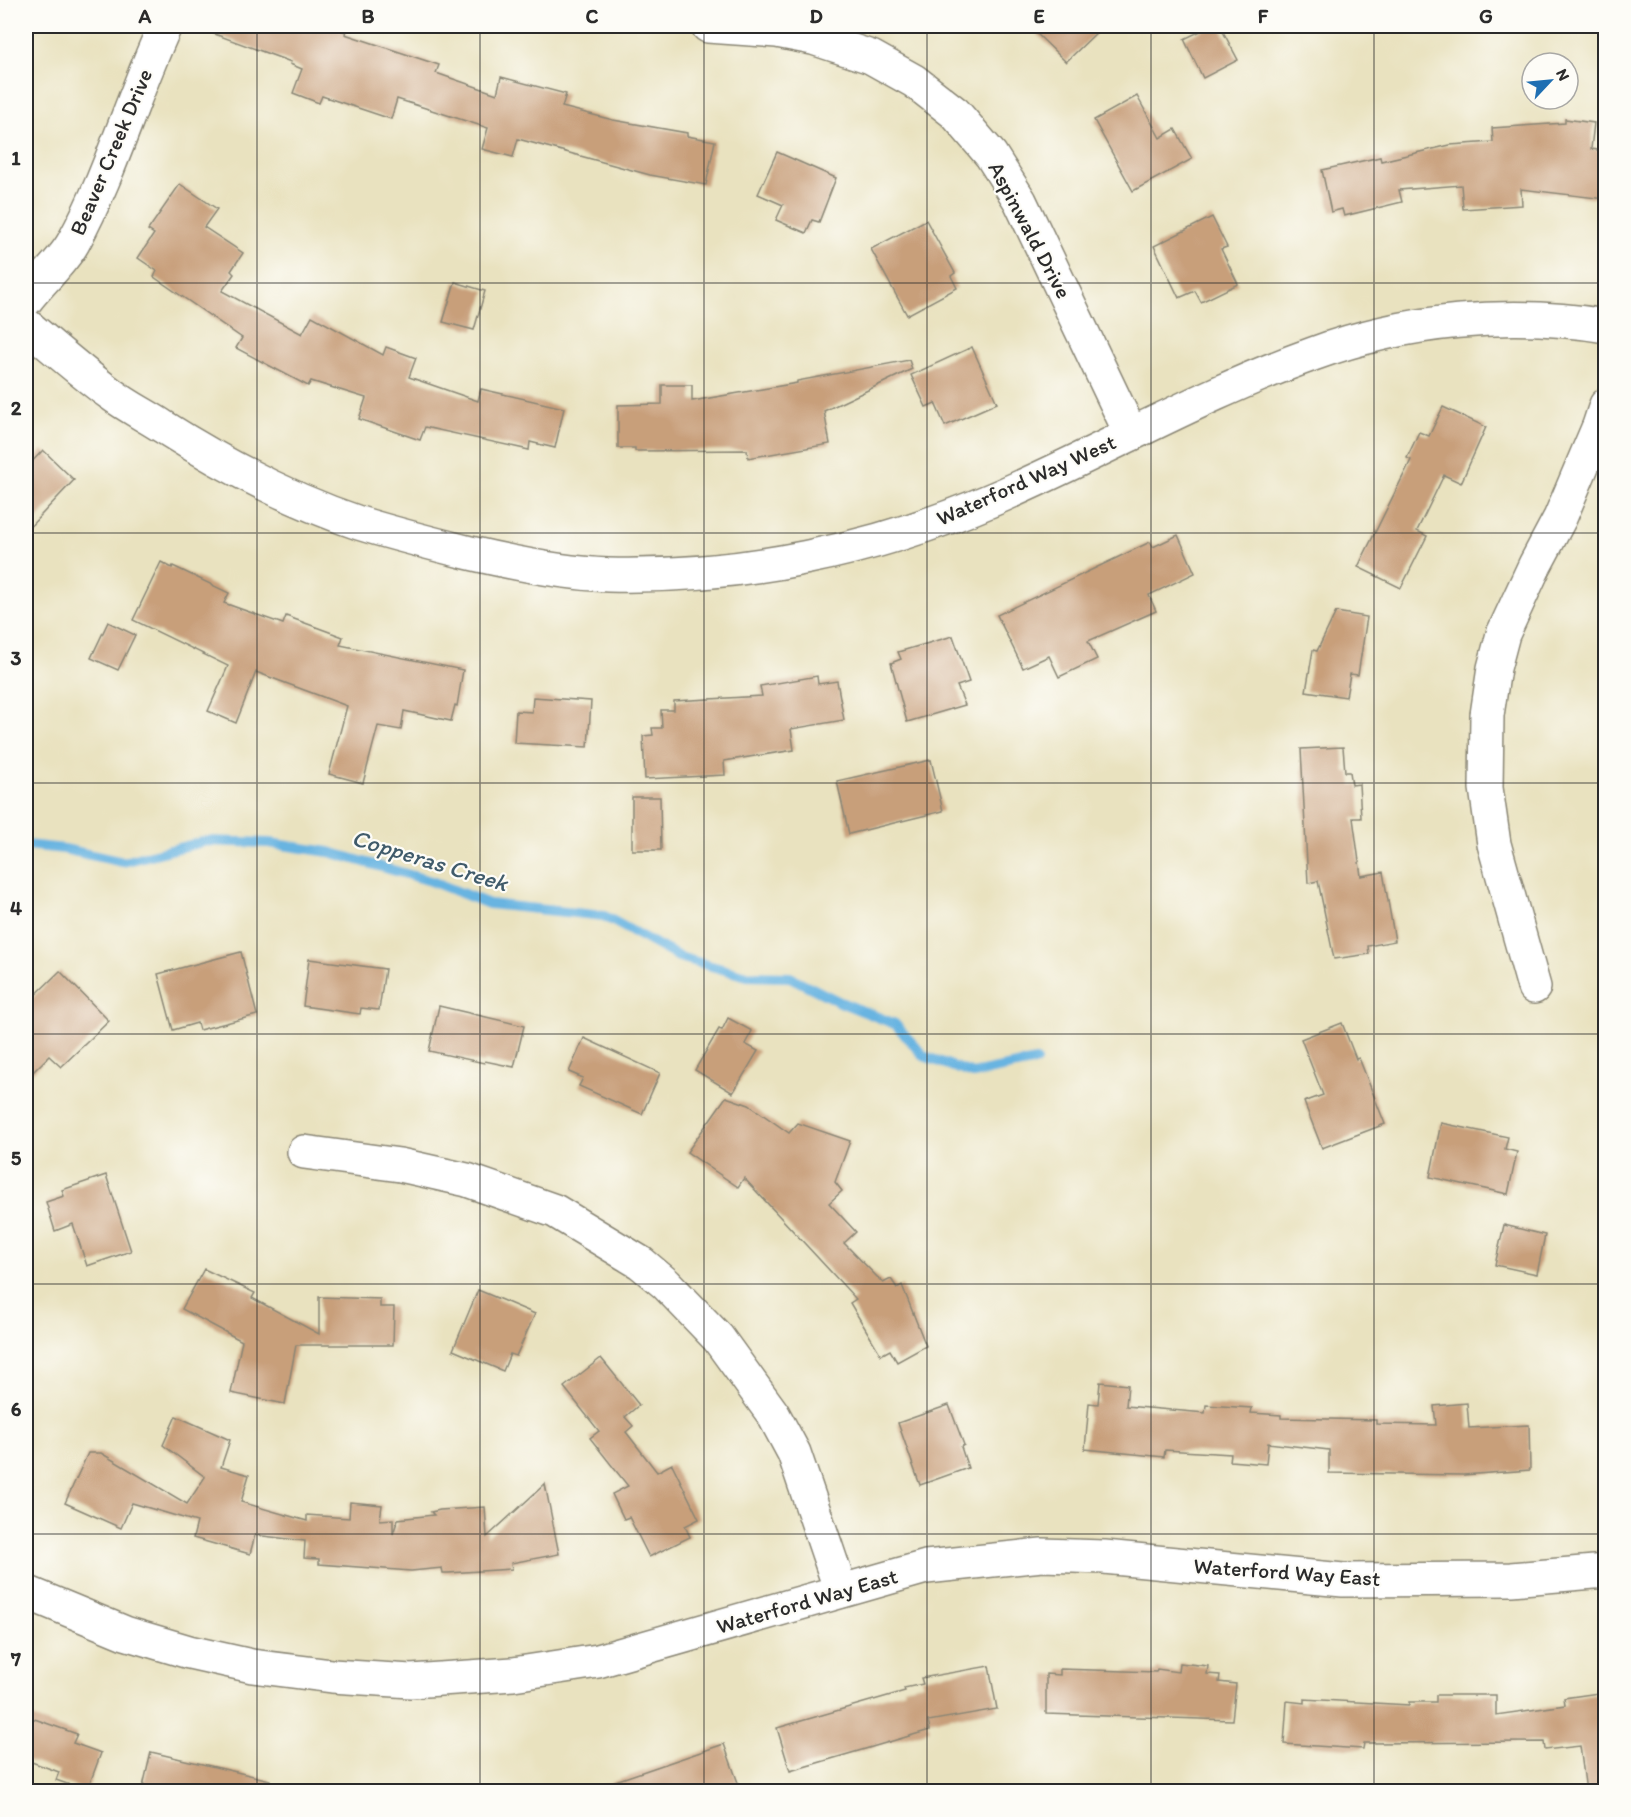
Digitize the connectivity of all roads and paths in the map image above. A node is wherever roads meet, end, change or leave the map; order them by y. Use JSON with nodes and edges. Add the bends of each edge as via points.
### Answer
{"nodes":[{"id":1,"x":165,"y":26,"type":"edge"},
{"id":2,"x":708,"y":26,"type":"edge"},
{"id":3,"x":26,"y":300,"type":"edge"},
{"id":4,"x":26,"y":325,"type":"edge"},
{"id":5,"x":1605,"y":326,"type":"edge"},
{"id":6,"x":1605,"y":405,"type":"edge"},
{"id":7,"x":1131,"y":434,"type":"junction"},
{"id":8,"x":1534,"y":987,"type":"dead end"},
{"id":9,"x":304,"y":1152,"type":"dead end"},
{"id":10,"x":1605,"y":1571,"type":"edge"},
{"id":11,"x":841,"y":1591,"type":"junction"},
{"id":12,"x":26,"y":1592,"type":"edge"}],
"edges":[{"from":1,"to":3,"type":"street","name":"Beaver Creek Drive","via":[[117,147],[72,245]]},
{"from":2,"to":7,"type":"street","name":"Aspinwald Drive","via":[[777,31],[871,57],[914,81],[955,114],[992,155],[1020,201]]},
{"from":4,"to":7,"type":"street","name":"Waterford Way West","via":[[112,395],[200,450],[269,486],[356,522],[426,542],[518,564],[603,574],[751,568],[844,549],[912,530],[994,499]]},
{"from":5,"to":7,"type":"street","name":"Waterford Way West","via":[[1524,318],[1419,327],[1356,340],[1312,354]]},
{"from":6,"to":8,"type":"street","via":[[1560,518],[1503,634],[1486,715],[1486,788],[1494,844]]},
{"from":9,"to":11,"type":"street","via":[[400,1165],[467,1180],[555,1211],[641,1263],[718,1338],[773,1413],[794,1453]]},
{"from":10,"to":11,"type":"street","name":"Waterford Way East","via":[[1511,1579],[1343,1580],[1104,1557],[1042,1556],[926,1567]]},
{"from":11,"to":12,"type":"street","name":"Waterford Way East","via":[[598,1661],[513,1674],[411,1681],[252,1666],[189,1652],[125,1633]]}]}
